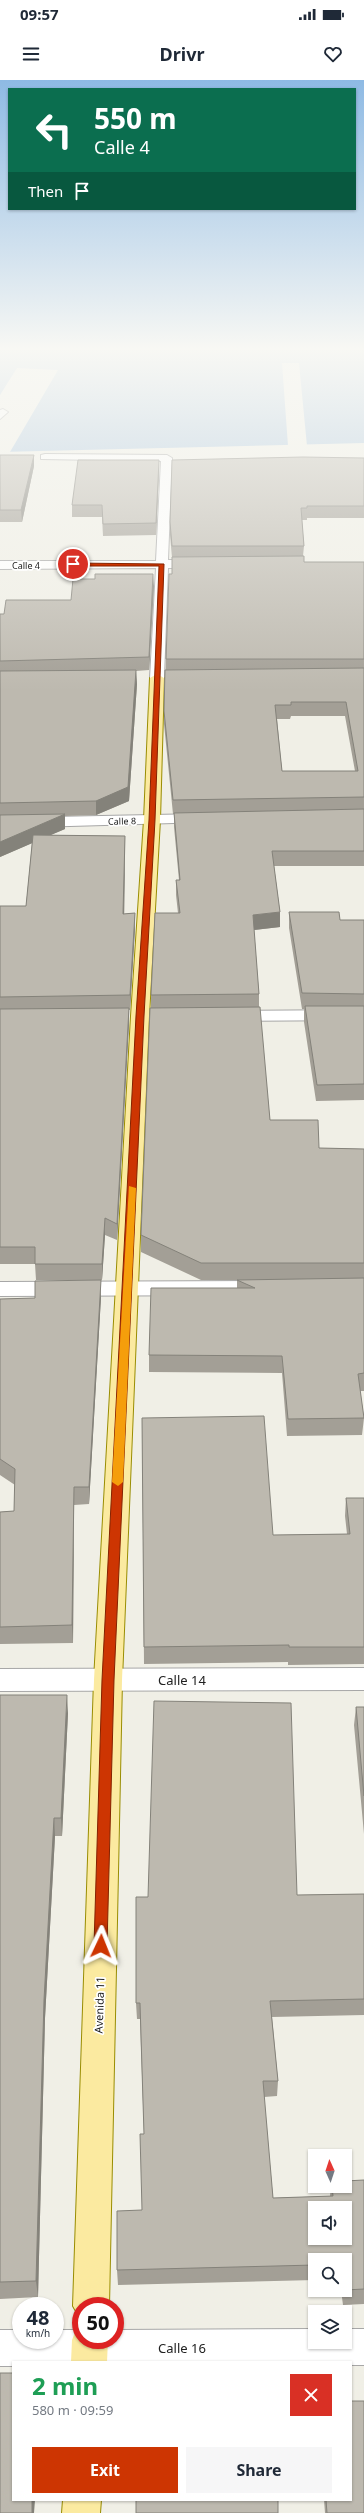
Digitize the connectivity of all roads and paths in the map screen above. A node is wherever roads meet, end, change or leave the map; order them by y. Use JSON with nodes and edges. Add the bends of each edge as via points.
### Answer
{"nodes":[{"id":1,"x":167,"y":464,"type":"edge"},
{"id":2,"x":161,"y":564,"type":"junction"},
{"id":3,"x":216,"y":564,"type":"edge"},
{"id":4,"x":0,"y":565,"type":"edge"},
{"id":5,"x":157,"y":678,"type":"joint"},
{"id":6,"x":215,"y":819,"type":"edge"},
{"id":7,"x":152,"y":820,"type":"junction"},
{"id":8,"x":0,"y":823,"type":"edge"},
{"id":9,"x":364,"y":1015,"type":"edge"},
{"id":10,"x":212,"y":1016,"type":"edge"},
{"id":11,"x":285,"y":1288,"type":"edge"},
{"id":12,"x":0,"y":1289,"type":"edge"},
{"id":13,"x":127,"y":1289,"type":"junction"},
{"id":14,"x":364,"y":1679,"type":"edge"},
{"id":15,"x":0,"y":1680,"type":"edge"},
{"id":16,"x":108,"y":1680,"type":"junction"},
{"id":17,"x":91,"y":2297,"type":"edge"},
{"id":18,"x":364,"y":2347,"type":"edge"},
{"id":19,"x":0,"y":2348,"type":"edge"},
{"id":20,"x":89,"y":2350,"type":"edge"},
{"id":21,"x":82,"y":2501,"type":"edge"},
{"id":22,"x":81,"y":2513,"type":"edge"}],
"edges":[{"from":1,"to":2,"type":"street","name":"Avenida 11"},
{"from":2,"to":3,"type":"street","name":"Calle 4"},
{"from":2,"to":4,"type":"street","name":"Calle 4"},
{"from":2,"to":5,"type":"street","name":"Avenida 11"},
{"from":5,"to":7,"type":"main road","name":"Avenida 11"},
{"from":6,"to":7,"type":"street","name":"Calle 8"},
{"from":7,"to":8,"type":"street","name":"Calle 8"},
{"from":7,"to":13,"type":"main road","name":"Avenida 11"},
{"from":9,"to":10,"type":"street"},
{"from":11,"to":13,"type":"street"},
{"from":12,"to":13,"type":"street"},
{"from":13,"to":16,"type":"main road","name":"Avenida 11"},
{"from":14,"to":16,"type":"street","name":"Calle 14"},
{"from":15,"to":16,"type":"street","name":"Calle 14"},
{"from":16,"to":17,"type":"main road","name":"Avenida 11"},
{"from":18,"to":20,"type":"street","name":"Calle 16"},
{"from":19,"to":20,"type":"street","name":"Calle 16"},
{"from":21,"to":22,"type":"main road"}]}
